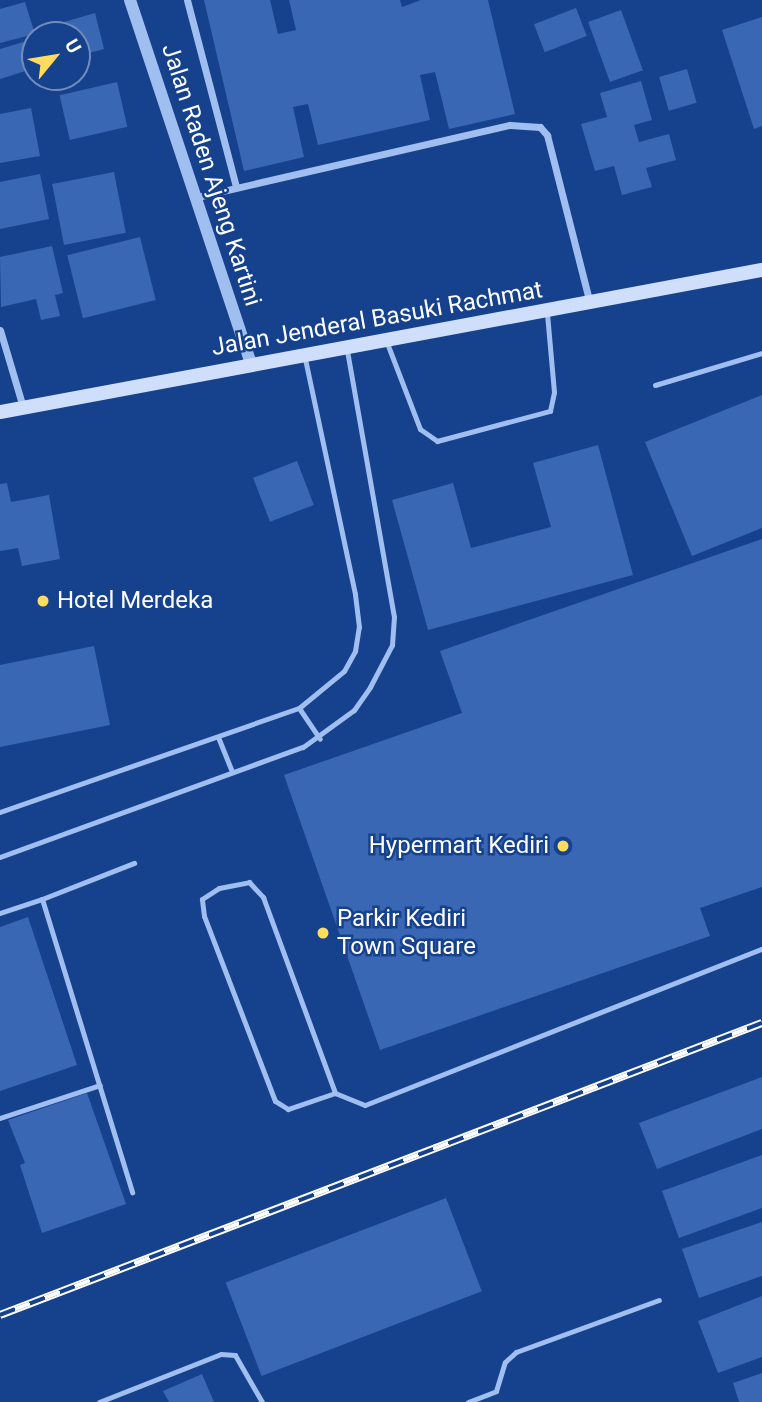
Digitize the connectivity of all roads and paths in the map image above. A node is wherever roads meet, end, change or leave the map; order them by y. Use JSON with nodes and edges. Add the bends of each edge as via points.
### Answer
{"nodes":[{"id":1,"x":130,"y":0,"type":"edge"},
{"id":2,"x":187,"y":0,"type":"edge"},
{"id":3,"x":236,"y":187,"type":"junction"},
{"id":4,"x":197,"y":197,"type":"junction"},
{"id":5,"x":762,"y":270,"type":"edge"},
{"id":6,"x":590,"y":305,"type":"junction"},
{"id":7,"x":547,"y":314,"type":"junction"},
{"id":8,"x":0,"y":330,"type":"edge"},
{"id":9,"x":386,"y":339,"type":"junction"},
{"id":10,"x":346,"y":346,"type":"junction"},
{"id":11,"x":762,"y":353,"type":"edge"},
{"id":12,"x":304,"y":354,"type":"junction"},
{"id":13,"x":251,"y":363,"type":"junction"},
{"id":14,"x":655,"y":385,"type":"dead end"},
{"id":15,"x":23,"y":407,"type":"junction"},
{"id":16,"x":0,"y":412,"type":"edge"},
{"id":17,"x":299,"y":708,"type":"junction"},
{"id":18,"x":218,"y":737,"type":"junction"},
{"id":19,"x":320,"y":739,"type":"junction"},
{"id":20,"x":232,"y":772,"type":"junction"},
{"id":21,"x":0,"y":812,"type":"edge"},
{"id":22,"x":0,"y":857,"type":"edge"},
{"id":23,"x":134,"y":863,"type":"dead end"},
{"id":24,"x":41,"y":899,"type":"junction"},
{"id":25,"x":0,"y":912,"type":"edge"},
{"id":26,"x":762,"y":949,"type":"edge"},
{"id":27,"x":100,"y":1085,"type":"junction"},
{"id":28,"x":335,"y":1093,"type":"junction"},
{"id":29,"x":0,"y":1118,"type":"edge"},
{"id":30,"x":132,"y":1192,"type":"dead end"},
{"id":31,"x":659,"y":1300,"type":"dead end"},
{"id":32,"x":99,"y":1402,"type":"edge"},
{"id":33,"x":262,"y":1402,"type":"edge"},
{"id":34,"x":468,"y":1402,"type":"edge"}],
"edges":[{"from":1,"to":4,"type":"street","name":"Jalan Raden Ajeng Kartini"},
{"from":2,"to":3,"type":"street"},
{"from":3,"to":4,"type":"street"},
{"from":3,"to":6,"type":"street","via":[[510,125],[540,127],[547,135]]},
{"from":4,"to":13,"type":"street","name":"Jalan Raden Ajeng Kartini"},
{"from":5,"to":6,"type":"main road","name":"Jalan Jenderal Basuki Rachmat"},
{"from":6,"to":7,"type":"main road","name":"Jalan Jenderal Basuki Rachmat"},
{"from":7,"to":9,"type":"main road","name":"Jalan Jenderal Basuki Rachmat"},
{"from":7,"to":9,"type":"lane","via":[[554,392],[550,411],[437,441],[420,429]]},
{"from":8,"to":15,"type":"street"},
{"from":9,"to":10,"type":"main road","name":"Jalan Jenderal Basuki Rachmat"},
{"from":10,"to":12,"type":"main road","name":"Jalan Jenderal Basuki Rachmat"},
{"from":10,"to":19,"type":"lane","via":[[392,607],[392,645],[354,710]]},
{"from":11,"to":14,"type":"lane"},
{"from":12,"to":13,"type":"main road","name":"Jalan Jenderal Basuki Rachmat"},
{"from":12,"to":17,"type":"lane","via":[[359,627],[355,651],[344,671]]},
{"from":13,"to":15,"type":"main road","name":"Jalan Jenderal Basuki Rachmat"},
{"from":15,"to":16,"type":"main road","name":"Jalan Jenderal Basuki Rachmat"},
{"from":17,"to":18,"type":"lane"},
{"from":17,"to":19,"type":"lane"},
{"from":18,"to":20,"type":"lane"},
{"from":18,"to":21,"type":"lane"},
{"from":19,"to":20,"type":"lane"},
{"from":20,"to":22,"type":"lane"},
{"from":23,"to":24,"type":"lane"},
{"from":24,"to":25,"type":"lane"},
{"from":24,"to":27,"type":"lane"},
{"from":26,"to":28,"type":"lane","via":[[365,1105]]},
{"from":27,"to":29,"type":"lane"},
{"from":27,"to":30,"type":"lane"},
{"from":28,"to":28,"type":"lane","via":[[263,897],[249,882],[219,888],[202,899],[204,916],[275,1101],[288,1109]]},
{"from":31,"to":34,"type":"lane","via":[[516,1352],[505,1362],[496,1391]]},
{"from":32,"to":33,"type":"lane","via":[[221,1354],[235,1355]]}]}
